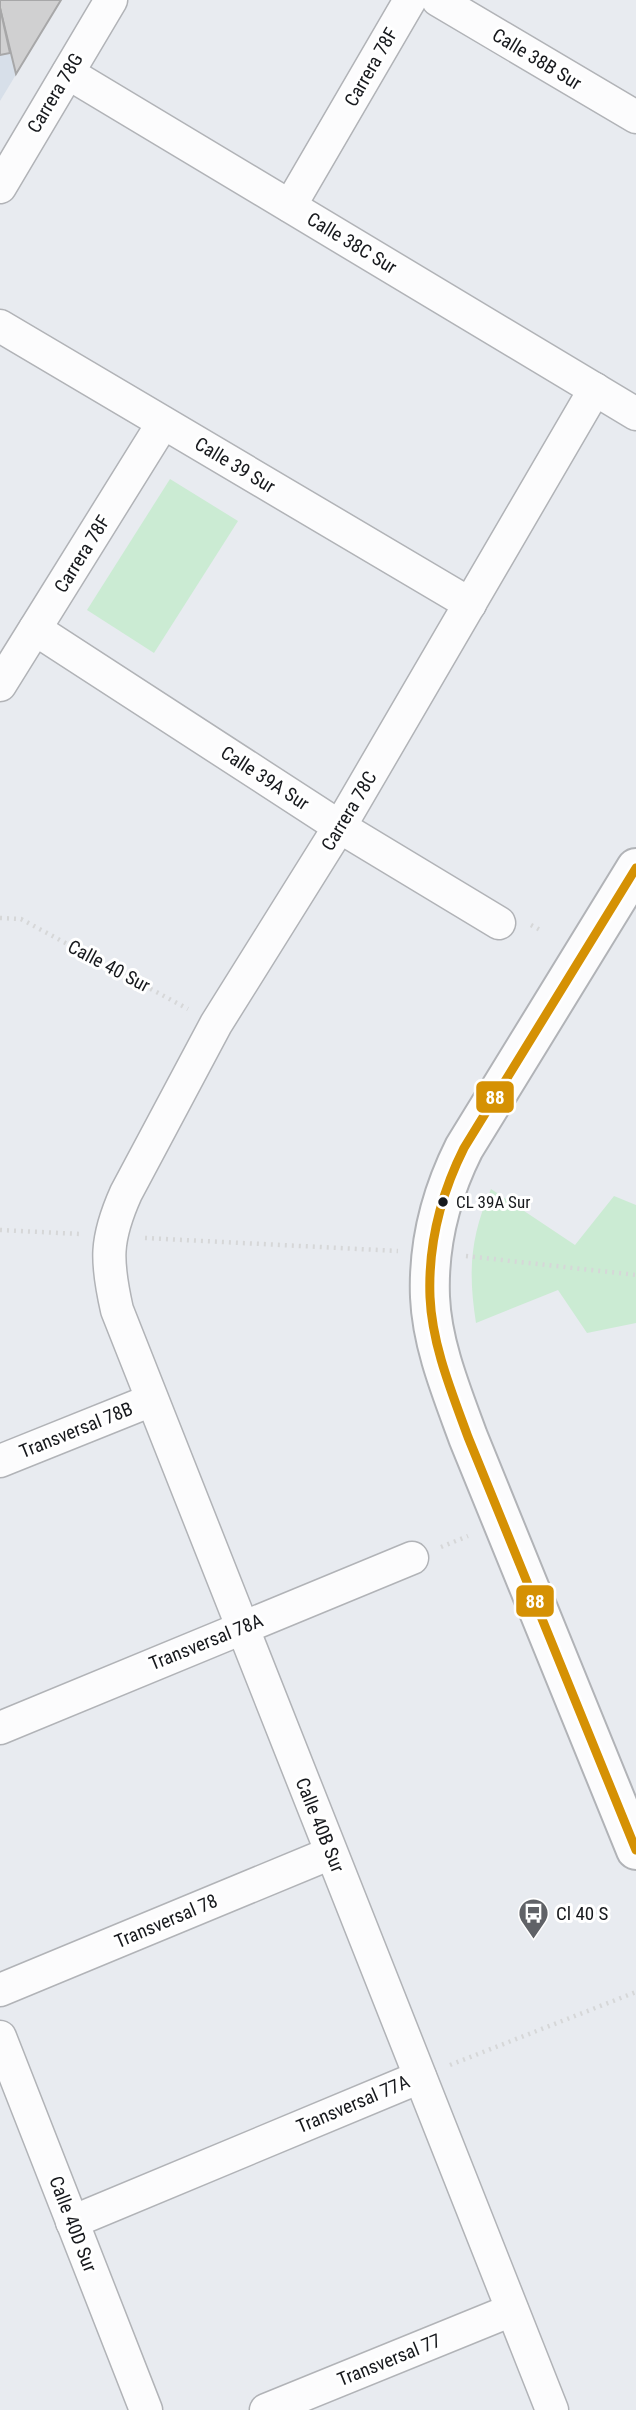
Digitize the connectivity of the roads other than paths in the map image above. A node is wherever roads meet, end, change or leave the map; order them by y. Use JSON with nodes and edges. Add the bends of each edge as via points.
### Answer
{"nodes":[{"id":1,"x":111,"y":0,"type":"edge"},
{"id":2,"x":410,"y":0,"type":"edge"},
{"id":3,"x":438,"y":0,"type":"edge"},
{"id":4,"x":68,"y":73,"type":"junction"},
{"id":5,"x":636,"y":117,"type":"edge"},
{"id":6,"x":0,"y":187,"type":"edge"},
{"id":7,"x":290,"y":206,"type":"junction"},
{"id":8,"x":0,"y":326,"type":"edge"},
{"id":9,"x":595,"y":389,"type":"junction"},
{"id":10,"x":636,"y":414,"type":"edge"},
{"id":11,"x":163,"y":423,"type":"junction"},
{"id":12,"x":470,"y":604,"type":"junction"},
{"id":13,"x":35,"y":629,"type":"junction"},
{"id":14,"x":0,"y":685,"type":"edge"},
{"id":15,"x":340,"y":827,"type":"junction"},
{"id":16,"x":636,"y":868,"type":"edge"},
{"id":17,"x":499,"y":923,"type":"dead end"},
{"id":18,"x":111,"y":1236,"type":"joint"},
{"id":19,"x":152,"y":1400,"type":"junction"},
{"id":20,"x":0,"y":1461,"type":"edge"},
{"id":21,"x":412,"y":1558,"type":"dead end"},
{"id":22,"x":242,"y":1627,"type":"junction"},
{"id":23,"x":0,"y":1728,"type":"edge"},
{"id":24,"x":636,"y":1850,"type":"edge"},
{"id":25,"x":331,"y":1853,"type":"junction"},
{"id":26,"x":0,"y":1990,"type":"edge"},
{"id":27,"x":0,"y":2037,"type":"edge"},
{"id":28,"x":420,"y":2077,"type":"junction"},
{"id":29,"x":72,"y":2222,"type":"junction"},
{"id":30,"x":512,"y":2310,"type":"junction"},
{"id":31,"x":146,"y":2410,"type":"edge"},
{"id":32,"x":266,"y":2410,"type":"edge"},
{"id":33,"x":552,"y":2410,"type":"edge"}],
"edges":[{"from":1,"to":4,"type":"street","name":"Carrera 78G"},
{"from":2,"to":7,"type":"street","name":"Carrera 78F"},
{"from":3,"to":5,"type":"street","name":"Calle 38B Sur"},
{"from":4,"to":6,"type":"street","name":"Carrera 78G"},
{"from":4,"to":7,"type":"street","name":"Calle 38C Sur"},
{"from":7,"to":9,"type":"street","name":"Calle 38C Sur"},
{"from":8,"to":11,"type":"street","name":"Calle 39 Sur"},
{"from":9,"to":10,"type":"street","name":"Calle 38C Sur"},
{"from":9,"to":12,"type":"street","name":"Carrera 78C"},
{"from":11,"to":12,"type":"street","name":"Calle 39 Sur"},
{"from":11,"to":13,"type":"street","name":"Carrera 78F"},
{"from":12,"to":15,"type":"street","name":"Carrera 78C"},
{"from":13,"to":14,"type":"street","name":"Carrera 78F"},
{"from":13,"to":15,"type":"street","name":"Calle 39A Sur"},
{"from":15,"to":17,"type":"street","name":"Calle 39A Sur"},
{"from":15,"to":18,"type":"street","name":"Carrera 78C","via":[[216,1024],[126,1193]]},
{"from":16,"to":24,"type":"street","via":[[464,1148],[441,1199],[430,1298],[449,1384]]},
{"from":18,"to":19,"type":"street","name":"Calle 40B Sur","via":[[109,1275],[117,1311]]},
{"from":19,"to":20,"type":"street","name":"Transversal 78B"},
{"from":19,"to":22,"type":"street","name":"Calle 40B Sur"},
{"from":21,"to":22,"type":"street","name":"Transversal 78A"},
{"from":22,"to":23,"type":"street","name":"Transversal 78A"},
{"from":22,"to":25,"type":"street","name":"Calle 40B Sur"},
{"from":25,"to":26,"type":"street","name":"Transversal 78"},
{"from":25,"to":28,"type":"street","name":"Calle 40B Sur"},
{"from":27,"to":29,"type":"street","name":"Calle 40D Sur"},
{"from":28,"to":29,"type":"street","name":"Transversal 77A"},
{"from":28,"to":30,"type":"street","name":"Calle 40B Sur"},
{"from":29,"to":31,"type":"street","name":"Calle 40D Sur"},
{"from":30,"to":32,"type":"street","name":"Transversal 77"},
{"from":30,"to":33,"type":"street","name":"Calle 40B Sur"}]}
